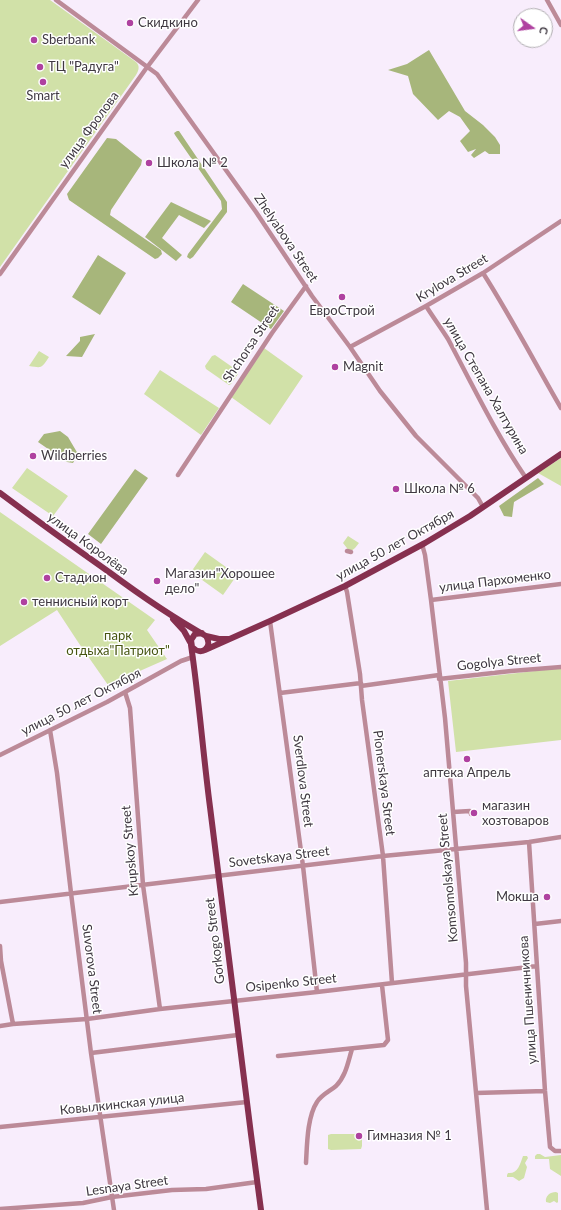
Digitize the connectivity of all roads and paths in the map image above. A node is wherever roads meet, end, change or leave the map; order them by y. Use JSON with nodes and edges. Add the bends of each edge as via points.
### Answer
{"nodes":[{"id":1,"x":56,"y":0,"type":"edge"},
{"id":2,"x":198,"y":0,"type":"edge"},
{"id":3,"x":547,"y":0,"type":"edge"},
{"id":4,"x":561,"y":25,"type":"edge"},
{"id":5,"x":148,"y":67,"type":"junction"},
{"id":6,"x":561,"y":220,"type":"edge"},
{"id":7,"x":483,"y":273,"type":"junction"},
{"id":8,"x":0,"y":274,"type":"edge"},
{"id":9,"x":306,"y":286,"type":"junction"},
{"id":10,"x":426,"y":306,"type":"junction"},
{"id":11,"x":350,"y":347,"type":"junction"},
{"id":12,"x":561,"y":408,"type":"edge"},
{"id":13,"x":561,"y":454,"type":"edge"},
{"id":14,"x":178,"y":475,"type":"dead end"},
{"id":15,"x":526,"y":478,"type":"junction"},
{"id":16,"x":0,"y":493,"type":"edge"},
{"id":17,"x":483,"y":507,"type":"junction"},
{"id":18,"x":422,"y":544,"type":"junction"},
{"id":19,"x":561,"y":584,"type":"edge"},
{"id":20,"x":345,"y":586,"type":"junction"},
{"id":21,"x":431,"y":600,"type":"junction"},
{"id":22,"x":165,"y":611,"type":"junction"},
{"id":23,"x":270,"y":621,"type":"junction"},
{"id":24,"x":204,"y":634,"type":"junction"},
{"id":25,"x":231,"y":639,"type":"junction"},
{"id":26,"x":190,"y":644,"type":"junction"},
{"id":27,"x":204,"y":650,"type":"junction"},
{"id":28,"x":193,"y":657,"type":"junction"},
{"id":29,"x":561,"y":667,"type":"edge"},
{"id":30,"x":195,"y":669,"type":"junction"},
{"id":31,"x":439,"y":677,"type":"junction"},
{"id":32,"x":361,"y":685,"type":"junction"},
{"id":33,"x":125,"y":692,"type":"junction"},
{"id":34,"x":280,"y":693,"type":"junction"},
{"id":35,"x":50,"y":730,"type":"junction"},
{"id":36,"x":0,"y":755,"type":"edge"},
{"id":37,"x":453,"y":812,"type":"junction"},
{"id":38,"x":472,"y":814,"type":"dead end"},
{"id":39,"x":561,"y":837,"type":"edge"},
{"id":40,"x":529,"y":842,"type":"junction"},
{"id":41,"x":456,"y":849,"type":"junction"},
{"id":42,"x":383,"y":856,"type":"junction"},
{"id":43,"x":303,"y":866,"type":"junction"},
{"id":44,"x":218,"y":875,"type":"junction"},
{"id":45,"x":143,"y":885,"type":"junction"},
{"id":46,"x":71,"y":893,"type":"junction"},
{"id":47,"x":0,"y":902,"type":"edge"},
{"id":48,"x":561,"y":921,"type":"edge"},
{"id":49,"x":535,"y":924,"type":"junction"},
{"id":50,"x":0,"y":946,"type":"edge"},
{"id":51,"x":537,"y":966,"type":"junction"},
{"id":52,"x":466,"y":975,"type":"junction"},
{"id":53,"x":382,"y":984,"type":"junction"},
{"id":54,"x":392,"y":984,"type":"junction"},
{"id":55,"x":317,"y":992,"type":"junction"},
{"id":56,"x":233,"y":1001,"type":"junction"},
{"id":57,"x":160,"y":1008,"type":"junction"},
{"id":58,"x":87,"y":1019,"type":"junction"},
{"id":59,"x":12,"y":1024,"type":"junction"},
{"id":60,"x":0,"y":1026,"type":"edge"},
{"id":61,"x":238,"y":1035,"type":"junction"},
{"id":62,"x":352,"y":1049,"type":"junction"},
{"id":63,"x":91,"y":1052,"type":"junction"},
{"id":64,"x":278,"y":1056,"type":"dead end"},
{"id":65,"x":545,"y":1091,"type":"junction"},
{"id":66,"x":476,"y":1093,"type":"junction"},
{"id":67,"x":247,"y":1102,"type":"junction"},
{"id":68,"x":100,"y":1117,"type":"junction"},
{"id":69,"x":0,"y":1127,"type":"edge"},
{"id":70,"x":559,"y":1151,"type":"edge"},
{"id":71,"x":306,"y":1163,"type":"dead end"},
{"id":72,"x":257,"y":1182,"type":"junction"},
{"id":73,"x":112,"y":1198,"type":"junction"},
{"id":74,"x":0,"y":1209,"type":"edge"},
{"id":75,"x":114,"y":1210,"type":"edge"},
{"id":76,"x":261,"y":1210,"type":"edge"},
{"id":77,"x":487,"y":1210,"type":"edge"}],
"edges":[{"from":1,"to":5,"type":"street","name":"Zhelyabova Street"},
{"from":2,"to":5,"type":"street","name":"улица Фролова"},
{"from":3,"to":4,"type":"street"},
{"from":5,"to":8,"type":"street","name":"улица Фролова"},
{"from":5,"to":9,"type":"street","name":"Zhelyabova Street","via":[[158,74]]},
{"from":6,"to":7,"type":"street","name":"Krylova Street"},
{"from":7,"to":10,"type":"street","name":"Krylova Street"},
{"from":7,"to":12,"type":"street"},
{"from":9,"to":11,"type":"street","name":"Zhelyabova Street"},
{"from":9,"to":14,"type":"street","name":"Shchorsa Street"},
{"from":10,"to":11,"type":"street","name":"Krylova Street"},
{"from":10,"to":15,"type":"street","name":"улица Степана Халтурина","via":[[447,338]]},
{"from":11,"to":17,"type":"street","name":"Zhelyabova Street","via":[[380,391],[416,436],[478,498]]},
{"from":13,"to":15,"type":"main road","name":"улица 50 лет Октября"},
{"from":15,"to":17,"type":"main road","name":"улица 50 лет Октября"},
{"from":16,"to":22,"type":"main road","name":"улица Королёва"},
{"from":17,"to":18,"type":"main road","name":"улица 50 лет Октября"},
{"from":18,"to":20,"type":"main road","name":"улица 50 лет Октября"},
{"from":18,"to":21,"type":"street","name":"Komsomolskaya Street"},
{"from":19,"to":21,"type":"street","name":"улица Пархоменко"},
{"from":20,"to":23,"type":"main road","name":"улица 50 лет Октября"},
{"from":20,"to":32,"type":"street","name":"Pionerskaya Street"},
{"from":21,"to":31,"type":"street","name":"Komsomolskaya Street"},
{"from":22,"to":24,"type":"main road","name":"улица Королёва"},
{"from":22,"to":26,"type":"main road","name":"улица Королёва","via":[[180,626]]},
{"from":23,"to":25,"type":"main road","name":"улица 50 лет Октября"},
{"from":23,"to":34,"type":"street","name":"Sverdlova Street"},
{"from":24,"to":25,"type":"main road"},
{"from":24,"to":26,"type":"main road","via":[[197,633]]},
{"from":24,"to":27,"type":"main road","via":[[209,643]]},
{"from":25,"to":27,"type":"main road","name":"улица 50 лет Октября"},
{"from":26,"to":27,"type":"main road","via":[[195,650]]},
{"from":26,"to":28,"type":"main road","name":"Gorkogo Street"},
{"from":27,"to":30,"type":"main road","name":"Gorkogo Street","via":[[196,657]]},
{"from":28,"to":30,"type":"main road","name":"Gorkogo Street"},
{"from":28,"to":33,"type":"street","name":"улица 50 лет Октября"},
{"from":29,"to":31,"type":"street","name":"Gogolya Street"},
{"from":30,"to":44,"type":"main road","name":"Gorkogo Street"},
{"from":31,"to":32,"type":"street","name":"Gogolya Street"},
{"from":31,"to":37,"type":"street","name":"Komsomolskaya Street"},
{"from":32,"to":34,"type":"street","name":"Gogolya Street"},
{"from":32,"to":42,"type":"street","name":"Pionerskaya Street"},
{"from":33,"to":35,"type":"street","name":"улица 50 лет Октября"},
{"from":33,"to":45,"type":"street","name":"Krupskoy Street","via":[[130,708]]},
{"from":34,"to":43,"type":"street","name":"Sverdlova Street"},
{"from":35,"to":36,"type":"street","name":"улица 50 лет Октября"},
{"from":35,"to":46,"type":"street","name":"Suvorova Street","via":[[58,773]]},
{"from":37,"to":38,"type":"street","via":[[470,811]]},
{"from":37,"to":41,"type":"street","name":"Komsomolskaya Street"},
{"from":39,"to":40,"type":"street","name":"Sovetskaya Street"},
{"from":40,"to":41,"type":"street","name":"Sovetskaya Street"},
{"from":40,"to":49,"type":"street","name":"улица Пшеничникова"},
{"from":41,"to":42,"type":"street","name":"Sovetskaya Street"},
{"from":41,"to":52,"type":"street","name":"Komsomolskaya Street"},
{"from":42,"to":43,"type":"street","name":"Sovetskaya Street"},
{"from":42,"to":54,"type":"street","name":"Pionerskaya Street"},
{"from":43,"to":44,"type":"street","name":"Sovetskaya Street"},
{"from":43,"to":55,"type":"street","name":"Sverdlova Street"},
{"from":44,"to":45,"type":"street","name":"Sovetskaya Street"},
{"from":44,"to":56,"type":"main road","name":"Gorkogo Street"},
{"from":45,"to":46,"type":"street","name":"Sovetskaya Street"},
{"from":45,"to":57,"type":"street","name":"Krupskoy Street"},
{"from":46,"to":47,"type":"street","name":"Sovetskaya Street"},
{"from":46,"to":58,"type":"street","name":"Suvorova Street"},
{"from":48,"to":49,"type":"street"},
{"from":49,"to":51,"type":"street","name":"улица Пшеничникова"},
{"from":50,"to":59,"type":"street"},
{"from":51,"to":52,"type":"street","name":"Osipenko Street"},
{"from":51,"to":65,"type":"street","name":"улица Пшеничникова"},
{"from":52,"to":54,"type":"street","name":"Osipenko Street"},
{"from":52,"to":66,"type":"street","name":"Komsomolskaya Street"},
{"from":53,"to":54,"type":"street","name":"Osipenko Street"},
{"from":53,"to":55,"type":"street","name":"Osipenko Street"},
{"from":53,"to":62,"type":"street","via":[[388,1040],[384,1045]]},
{"from":55,"to":56,"type":"street","name":"Osipenko Street"},
{"from":56,"to":57,"type":"street","name":"Osipenko Street"},
{"from":56,"to":61,"type":"main road","name":"Gorkogo Street"},
{"from":57,"to":58,"type":"street","name":"Osipenko Street"},
{"from":58,"to":59,"type":"street","name":"Osipenko Street"},
{"from":58,"to":63,"type":"street","name":"Suvorova Street"},
{"from":59,"to":60,"type":"street","name":"Osipenko Street"},
{"from":61,"to":63,"type":"street"},
{"from":61,"to":67,"type":"main road","name":"Gorkogo Street"},
{"from":62,"to":64,"type":"street"},
{"from":62,"to":71,"type":"street","via":[[345,1074],[314,1106],[308,1131]]},
{"from":63,"to":68,"type":"street","name":"Suvorova Street"},
{"from":65,"to":66,"type":"street"},
{"from":65,"to":70,"type":"street","name":"улица Пшеничникова","via":[[550,1147]]},
{"from":66,"to":77,"type":"street","name":"Komsomolskaya Street"},
{"from":67,"to":68,"type":"street","name":"Ковылкинская улица"},
{"from":67,"to":72,"type":"main road","name":"Gorkogo Street"},
{"from":68,"to":69,"type":"street","name":"Ковылкинская улица"},
{"from":68,"to":73,"type":"street","name":"Suvorova Street"},
{"from":72,"to":73,"type":"street","name":"Lesnaya Street"},
{"from":72,"to":76,"type":"main road","name":"Gorkogo Street"},
{"from":73,"to":74,"type":"street","name":"Lesnaya Street","via":[[83,1203]]},
{"from":73,"to":75,"type":"street","name":"Suvorova Street"}]}
